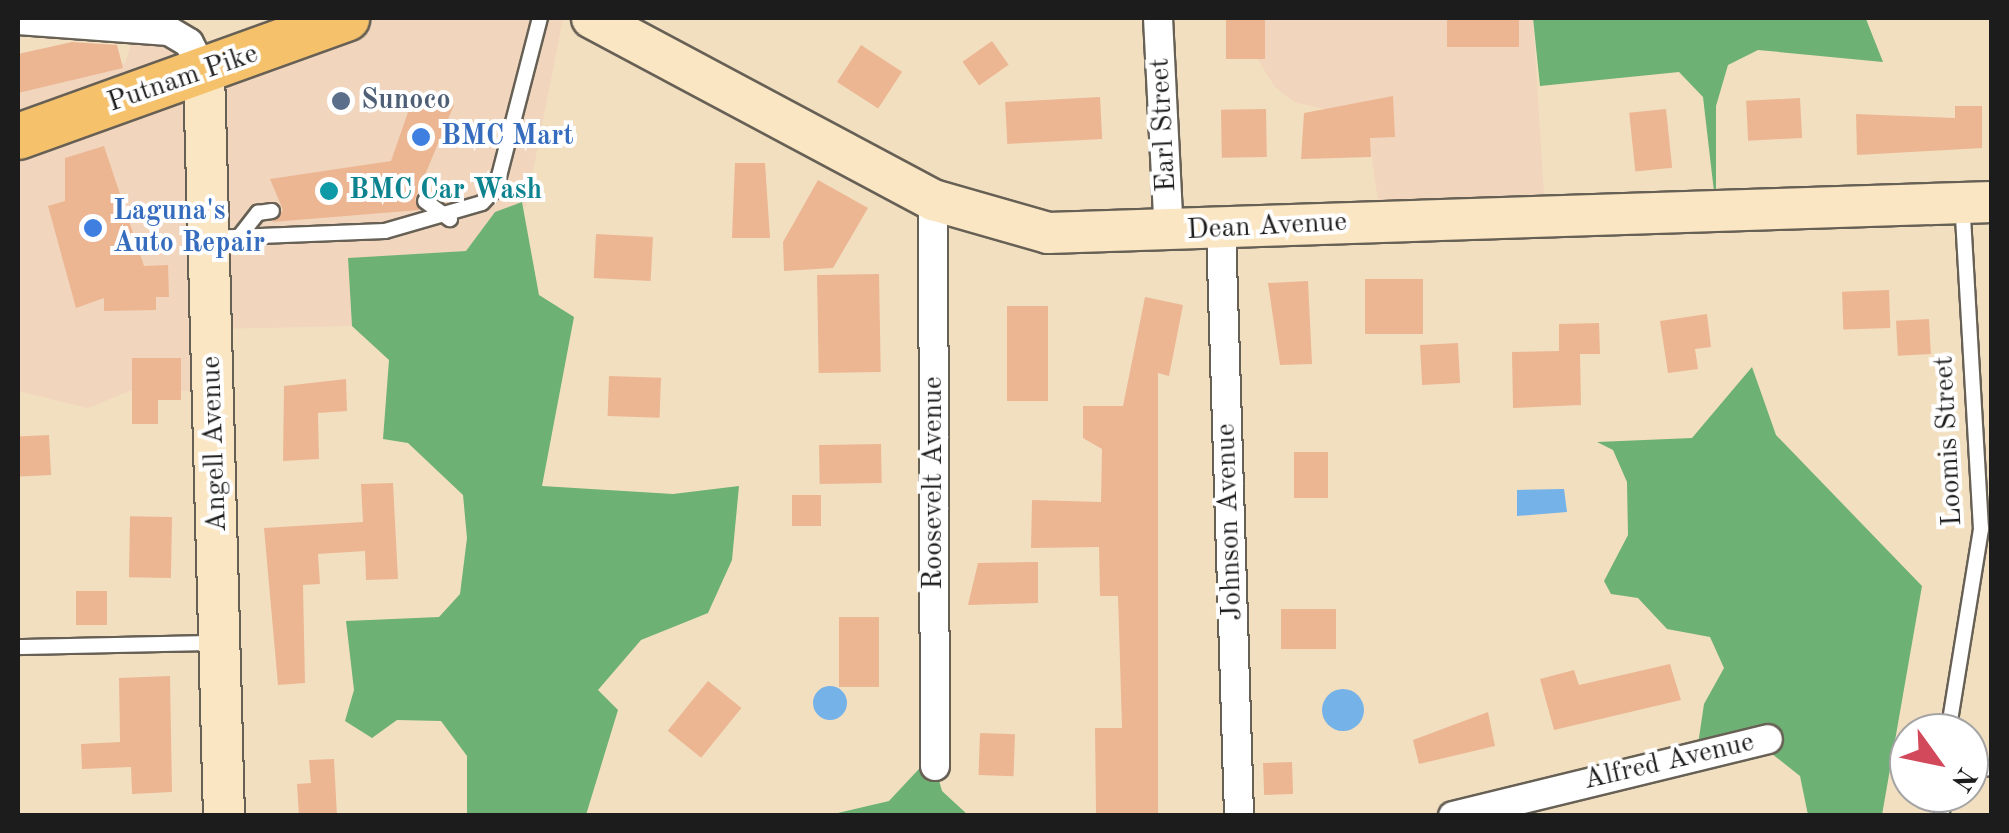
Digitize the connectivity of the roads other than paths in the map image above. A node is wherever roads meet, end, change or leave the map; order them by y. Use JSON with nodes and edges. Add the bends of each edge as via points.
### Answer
{"nodes":[{"id":1,"x":346,"y":18,"type":"edge"},
{"id":2,"x":540,"y":18,"type":"edge"},
{"id":3,"x":592,"y":18,"type":"edge"},
{"id":4,"x":1158,"y":18,"type":"edge"},
{"id":5,"x":18,"y":20,"type":"edge"},
{"id":6,"x":204,"y":73,"type":"junction"},
{"id":7,"x":18,"y":136,"type":"edge"},
{"id":8,"x":933,"y":200,"type":"junction"},
{"id":9,"x":425,"y":201,"type":"dead end"},
{"id":10,"x":1977,"y":202,"type":"edge"},
{"id":11,"x":272,"y":211,"type":"dead end"},
{"id":12,"x":450,"y":219,"type":"junction"},
{"id":13,"x":1221,"y":228,"type":"junction"},
{"id":14,"x":1169,"y":232,"type":"junction"},
{"id":15,"x":224,"y":238,"type":"junction"},
{"id":16,"x":220,"y":643,"type":"junction"},
{"id":17,"x":18,"y":647,"type":"edge"},
{"id":18,"x":1951,"y":713,"type":"edge"},
{"id":19,"x":1768,"y":739,"type":"dead end"},
{"id":20,"x":935,"y":766,"type":"dead end"},
{"id":21,"x":1552,"y":803,"type":"edge"},
{"id":22,"x":224,"y":816,"type":"edge"},
{"id":23,"x":1239,"y":816,"type":"edge"},
{"id":24,"x":1452,"y":816,"type":"edge"}],
"edges":[{"from":1,"to":6,"type":"main road","name":"Putnam Pike"},
{"from":2,"to":12,"type":"lane","via":[[496,188]]},
{"from":3,"to":8,"type":"street","name":"Dean Avenue"},
{"from":4,"to":14,"type":"street","name":"Earl Street"},
{"from":5,"to":6,"type":"street","via":[[169,31],[189,43]]},
{"from":6,"to":7,"type":"main road","name":"Putnam Pike"},
{"from":6,"to":15,"type":"street","name":"Angell Avenue"},
{"from":8,"to":14,"type":"street","name":"Dean Avenue","via":[[1048,233]]},
{"from":8,"to":20,"type":"street","name":"Roosevelt Avenue"},
{"from":9,"to":12,"type":"lane"},
{"from":10,"to":13,"type":"street","name":"Dean Avenue"},
{"from":10,"to":18,"type":"lane","name":"Loomis Street","via":[[1981,529]]},
{"from":11,"to":15,"type":"lane","via":[[258,213]]},
{"from":12,"to":15,"type":"lane"},
{"from":13,"to":14,"type":"street","name":"Dean Avenue"},
{"from":13,"to":23,"type":"street","name":"Johnson Avenue"},
{"from":15,"to":16,"type":"street","name":"Angell Avenue"},
{"from":16,"to":17,"type":"lane"},
{"from":16,"to":22,"type":"street","name":"Angell Avenue"},
{"from":19,"to":21,"type":"street","name":"Alfred Avenue"},
{"from":21,"to":24,"type":"street","name":"Alfred Avenue"}]}
